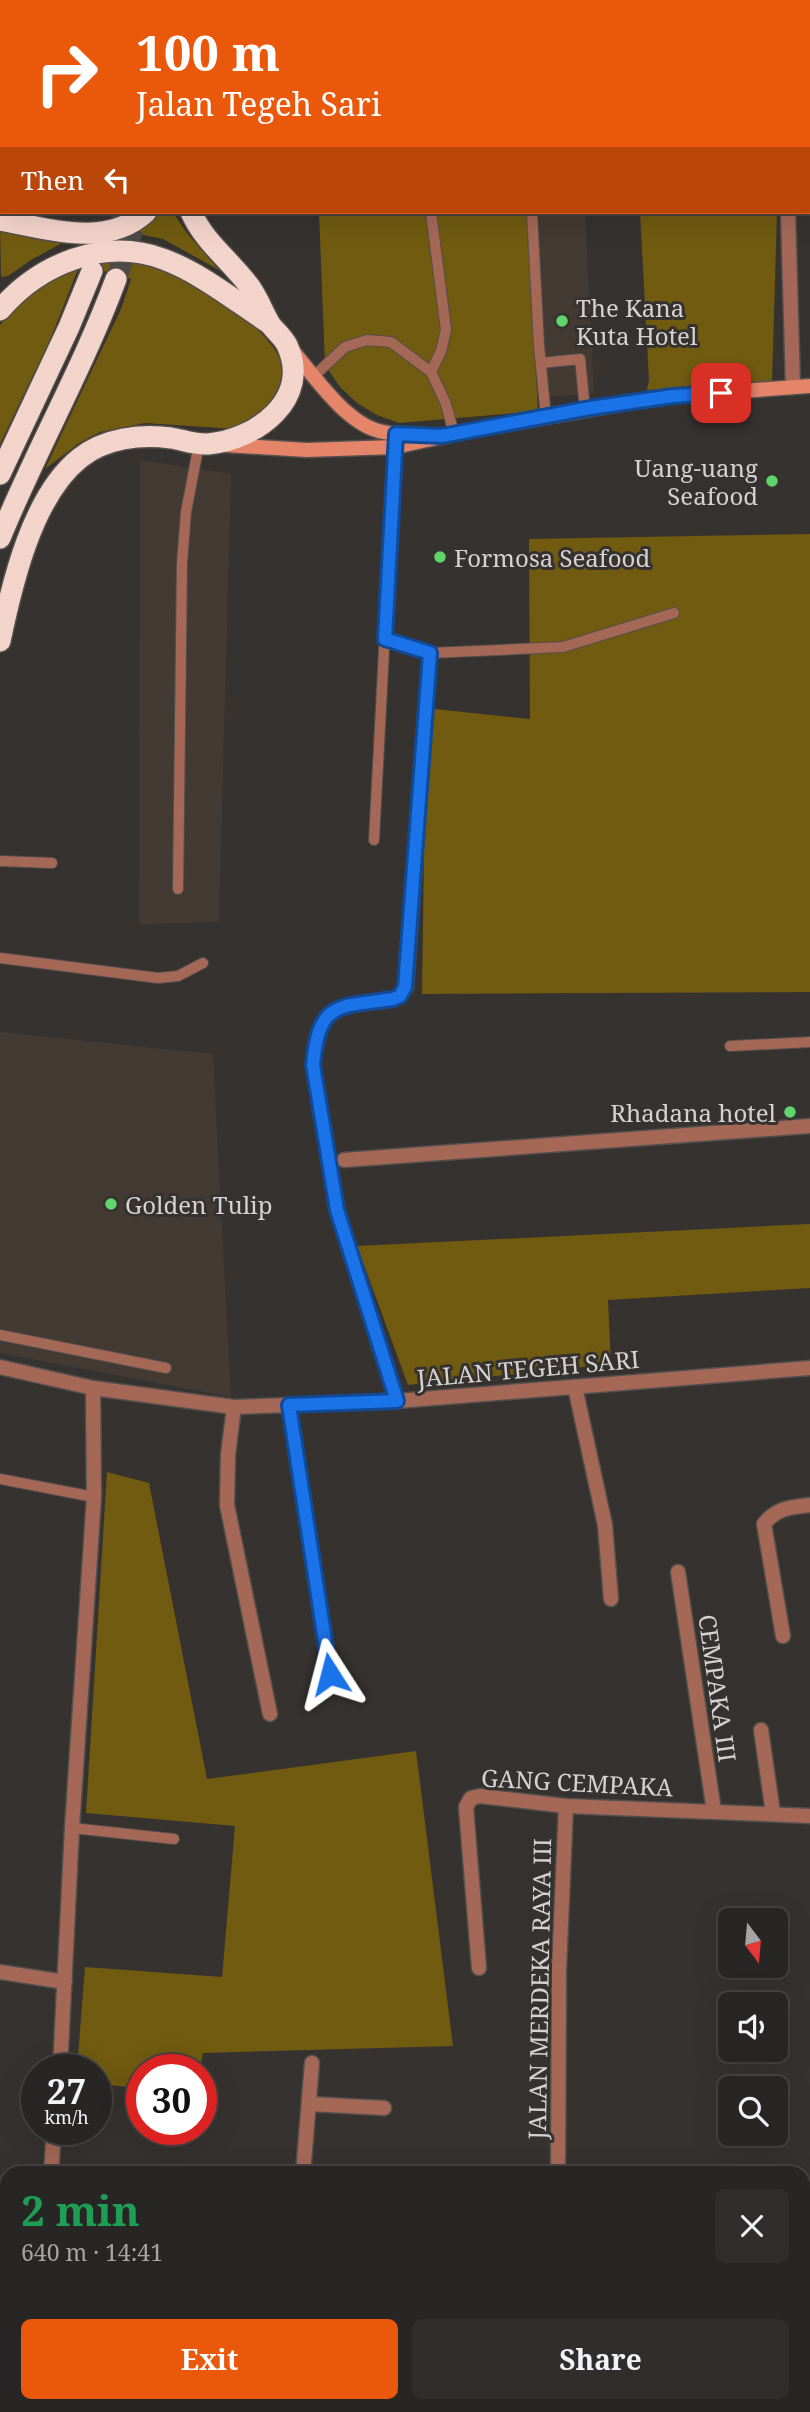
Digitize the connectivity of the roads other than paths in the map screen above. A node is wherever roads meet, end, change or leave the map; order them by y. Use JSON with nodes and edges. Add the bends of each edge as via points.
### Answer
{"nodes":[{"id":1,"x":143,"y":214,"type":"edge"},
{"id":2,"x":192,"y":214,"type":"edge"},
{"id":3,"x":431,"y":214,"type":"edge"},
{"id":4,"x":532,"y":214,"type":"edge"},
{"id":5,"x":788,"y":214,"type":"edge"},
{"id":6,"x":0,"y":220,"type":"edge"},
{"id":7,"x":92,"y":271,"type":"tunnel mouth"},
{"id":8,"x":116,"y":279,"type":"tunnel mouth"},
{"id":9,"x":0,"y":310,"type":"edge"},
{"id":10,"x":270,"y":324,"type":"junction"},
{"id":11,"x":287,"y":345,"type":"junction"},
{"id":12,"x":541,"y":363,"type":"junction"},
{"id":13,"x":431,"y":372,"type":"junction"},
{"id":14,"x":314,"y":376,"type":"junction"},
{"id":15,"x":810,"y":386,"type":"edge"},
{"id":16,"x":793,"y":387,"type":"junction"},
{"id":17,"x":585,"y":409,"type":"junction"},
{"id":18,"x":546,"y":417,"type":"junction"},
{"id":19,"x":448,"y":435,"type":"junction"},
{"id":20,"x":395,"y":440,"type":"junction"},
{"id":21,"x":203,"y":444,"type":"junction"},
{"id":22,"x":0,"y":474,"type":"edge"},
{"id":23,"x":0,"y":538,"type":"edge"},
{"id":24,"x":674,"y":612,"type":"dead end"},
{"id":25,"x":385,"y":639,"type":"junction"},
{"id":26,"x":0,"y":641,"type":"edge"},
{"id":27,"x":430,"y":653,"type":"junction"},
{"id":28,"x":426,"y":708,"type":"joint"},
{"id":29,"x":374,"y":840,"type":"dead end"},
{"id":30,"x":0,"y":861,"type":"edge"},
{"id":31,"x":52,"y":863,"type":"dead end"},
{"id":32,"x":178,"y":889,"type":"dead end"},
{"id":33,"x":0,"y":958,"type":"edge"},
{"id":34,"x":204,"y":963,"type":"dead end"},
{"id":35,"x":810,"y":1042,"type":"edge"},
{"id":36,"x":730,"y":1046,"type":"dead end"},
{"id":37,"x":810,"y":1126,"type":"edge"},
{"id":38,"x":345,"y":1160,"type":"dead end"},
{"id":39,"x":0,"y":1335,"type":"edge"},
{"id":40,"x":0,"y":1367,"type":"edge"},
{"id":41,"x":166,"y":1368,"type":"dead end"},
{"id":42,"x":810,"y":1368,"type":"edge"},
{"id":43,"x":575,"y":1387,"type":"junction"},
{"id":44,"x":93,"y":1388,"type":"junction"},
{"id":45,"x":397,"y":1401,"type":"junction"},
{"id":46,"x":289,"y":1405,"type":"junction"},
{"id":47,"x":233,"y":1407,"type":"junction"},
{"id":48,"x":0,"y":1479,"type":"edge"},
{"id":49,"x":94,"y":1497,"type":"junction"},
{"id":50,"x":810,"y":1504,"type":"edge"},
{"id":51,"x":678,"y":1572,"type":"dead end"},
{"id":52,"x":611,"y":1599,"type":"dead end"},
{"id":53,"x":783,"y":1636,"type":"dead end"},
{"id":54,"x":330,"y":1674,"type":"dead end"},
{"id":55,"x":270,"y":1714,"type":"dead end"},
{"id":56,"x":761,"y":1730,"type":"dead end"},
{"id":57,"x":566,"y":1806,"type":"junction"},
{"id":58,"x":714,"y":1811,"type":"junction"},
{"id":59,"x":774,"y":1813,"type":"junction"},
{"id":60,"x":810,"y":1816,"type":"edge"},
{"id":61,"x":72,"y":1828,"type":"junction"},
{"id":62,"x":174,"y":1839,"type":"dead end"},
{"id":63,"x":479,"y":1968,"type":"dead end"},
{"id":64,"x":0,"y":1972,"type":"edge"},
{"id":65,"x":65,"y":1983,"type":"junction"},
{"id":66,"x":61,"y":2054,"type":"edge"},
{"id":67,"x":312,"y":2063,"type":"dead end"},
{"id":68,"x":310,"y":2104,"type":"junction"},
{"id":69,"x":384,"y":2108,"type":"dead end"},
{"id":70,"x":53,"y":2145,"type":"edge"},
{"id":71,"x":52,"y":2166,"type":"edge"},
{"id":72,"x":304,"y":2166,"type":"edge"},
{"id":73,"x":558,"y":2166,"type":"edge"}],
"edges":[{"from":1,"to":6,"type":"highway","via":[[128,224],[83,234]]},
{"from":2,"to":10,"type":"highway","via":[[251,288]]},
{"from":3,"to":13,"type":"lane","via":[[446,330]]},
{"from":4,"to":12,"type":"lane"},
{"from":5,"to":16,"type":"street"},
{"from":7,"to":22,"type":"highway"},
{"from":8,"to":23,"type":"highway"},
{"from":9,"to":10,"type":"highway","via":[[29,283],[69,260],[125,252],[162,258]]},
{"from":10,"to":11,"type":"highway"},
{"from":11,"to":14,"type":"street"},
{"from":11,"to":21,"type":"highway","via":[[293,382],[280,408],[255,430]]},
{"from":12,"to":17,"type":"lane","via":[[580,359]]},
{"from":12,"to":18,"type":"lane"},
{"from":13,"to":14,"type":"lane","via":[[391,342],[366,340],[345,347]]},
{"from":13,"to":19,"type":"lane","via":[[446,404]]},
{"from":14,"to":20,"type":"street","via":[[348,414]]},
{"from":15,"to":16,"type":"street"},
{"from":16,"to":17,"type":"street","via":[[673,396]]},
{"from":17,"to":18,"type":"street"},
{"from":18,"to":19,"type":"street"},
{"from":19,"to":20,"type":"street"},
{"from":20,"to":21,"type":"street","via":[[307,450]]},
{"from":20,"to":25,"type":"lane"},
{"from":21,"to":26,"type":"highway","via":[[136,437],[100,446],[68,469],[29,536]]},
{"from":21,"to":32,"type":"lane","via":[[186,512],[182,563]]},
{"from":24,"to":27,"type":"lane","via":[[564,647]]},
{"from":25,"to":27,"type":"lane"},
{"from":25,"to":29,"type":"lane"},
{"from":27,"to":28,"type":"lane"},
{"from":28,"to":45,"type":"street","via":[[405,987],[393,999],[338,1007],[330,1013],[314,1050],[313,1065],[337,1210]]},
{"from":30,"to":31,"type":"lane"},
{"from":33,"to":34,"type":"lane","via":[[158,978],[178,976]]},
{"from":35,"to":36,"type":"lane"},
{"from":37,"to":38,"type":"street"},
{"from":39,"to":41,"type":"lane"},
{"from":40,"to":44,"type":"street","name":"JALAN TEGEH SARI"},
{"from":42,"to":43,"type":"street","name":"JALAN TEGEH SARI"},
{"from":43,"to":45,"type":"street","name":"JALAN TEGEH SARI"},
{"from":43,"to":52,"type":"street","via":[[605,1525]]},
{"from":44,"to":47,"type":"street","name":"JALAN TEGEH SARI"},
{"from":44,"to":49,"type":"street"},
{"from":45,"to":46,"type":"street","name":"JALAN TEGEH SARI"},
{"from":46,"to":47,"type":"street","name":"JALAN TEGEH SARI"},
{"from":46,"to":54,"type":"street"},
{"from":47,"to":55,"type":"street","via":[[227,1505]]},
{"from":48,"to":49,"type":"lane"},
{"from":49,"to":61,"type":"street"},
{"from":50,"to":53,"type":"street","via":[[781,1509],[764,1524]]},
{"from":51,"to":58,"type":"street","name":"CEMPAKA III"},
{"from":56,"to":59,"type":"street"},
{"from":57,"to":58,"type":"street","name":"GANG CEMPAKA"},
{"from":57,"to":63,"type":"street","name":"GANG CEMPAKA","via":[[480,1796],[467,1801]]},
{"from":57,"to":73,"type":"street","name":"JALAN MERDEKA RAYA III"},
{"from":58,"to":59,"type":"street","name":"GANG CEMPAKA"},
{"from":59,"to":60,"type":"street","name":"GANG CEMPAKA"},
{"from":61,"to":62,"type":"lane"},
{"from":61,"to":65,"type":"street"},
{"from":64,"to":65,"type":"street"},
{"from":65,"to":66,"type":"street"},
{"from":67,"to":68,"type":"street"},
{"from":68,"to":69,"type":"street"},
{"from":68,"to":72,"type":"street"},
{"from":70,"to":71,"type":"street"}]}
